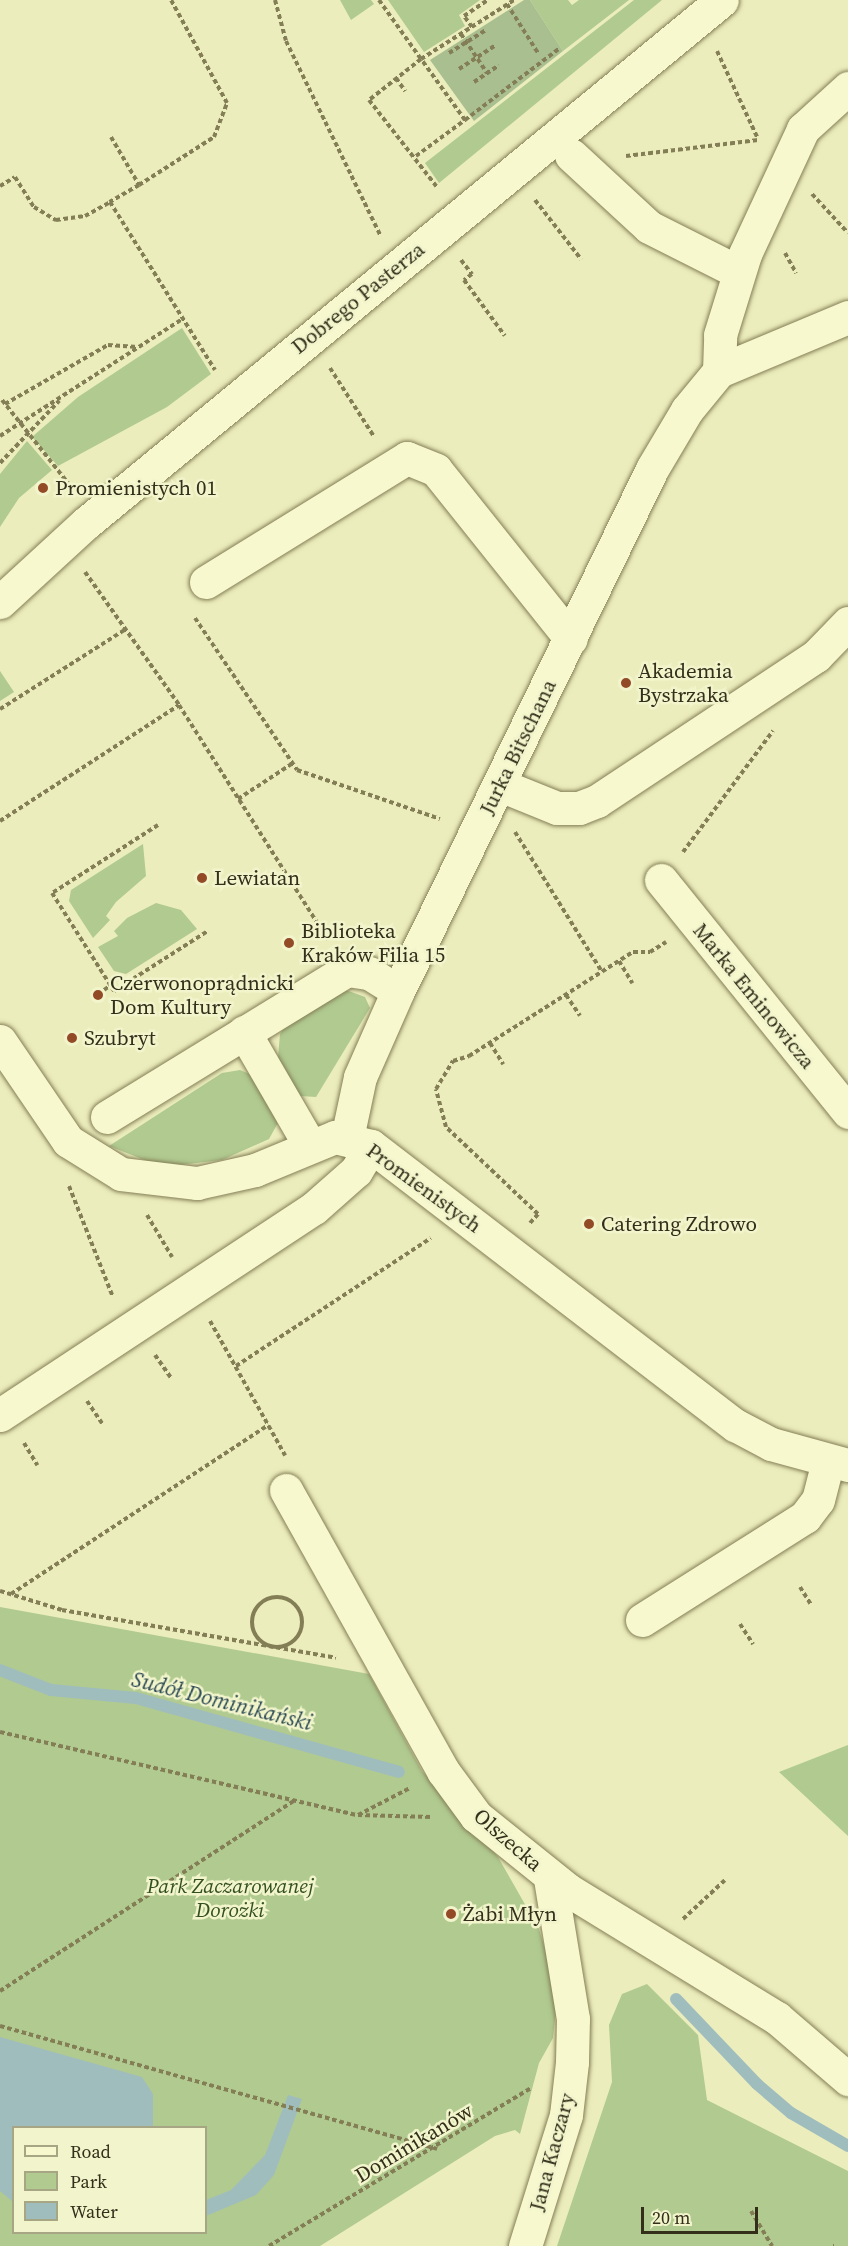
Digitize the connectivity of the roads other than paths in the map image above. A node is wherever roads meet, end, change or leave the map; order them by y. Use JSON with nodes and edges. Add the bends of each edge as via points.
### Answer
{"nodes":[{"id":1,"x":722,"y":0,"type":"edge"},
{"id":2,"x":848,"y":88,"type":"edge"},
{"id":3,"x":576,"y":158,"type":"road end"},
{"id":4,"x":738,"y":272,"type":"junction"},
{"id":5,"x":848,"y":317,"type":"edge"},
{"id":6,"x":719,"y":371,"type":"junction"},
{"id":7,"x":206,"y":582,"type":"dead end"},
{"id":8,"x":0,"y":602,"type":"edge"},
{"id":9,"x":848,"y":623,"type":"edge"},
{"id":10,"x":571,"y":639,"type":"junction"},
{"id":11,"x":500,"y":784,"type":"junction"},
{"id":12,"x":661,"y":880,"type":"road end"},
{"id":13,"x":398,"y":991,"type":"junction"},
{"id":14,"x":244,"y":1032,"type":"junction"},
{"id":15,"x":0,"y":1041,"type":"edge"},
{"id":16,"x":848,"y":1112,"type":"edge"},
{"id":17,"x":107,"y":1118,"type":"dead end"},
{"id":18,"x":359,"y":1142,"type":"junction"},
{"id":19,"x":309,"y":1144,"type":"junction"},
{"id":20,"x":0,"y":1415,"type":"edge"},
{"id":21,"x":838,"y":1463,"type":"edge"},
{"id":22,"x":287,"y":1475,"type":"road end"},
{"id":23,"x":642,"y":1620,"type":"dead end"},
{"id":24,"x":550,"y":1878,"type":"junction"},
{"id":25,"x":848,"y":2079,"type":"edge"},
{"id":26,"x":525,"y":2246,"type":"edge"}],
"edges":[{"from":1,"to":8,"type":"street","name":"Dobrego Pasterza","via":[[86,523]]},
{"from":2,"to":4,"type":"street","via":[[802,129]]},
{"from":3,"to":4,"type":"street","via":[[649,226]]},
{"from":4,"to":6,"type":"street","via":[[720,335]]},
{"from":5,"to":6,"type":"street"},
{"from":6,"to":10,"type":"street","name":"Jurka Bitschana","via":[[687,410],[652,469]]},
{"from":7,"to":10,"type":"street","via":[[407,458],[436,470]]},
{"from":9,"to":11,"type":"street","via":[[816,656],[597,801],[579,808],[557,808]]},
{"from":10,"to":11,"type":"street","name":"Jurka Bitschana"},
{"from":11,"to":13,"type":"street","name":"Jurka Bitschana"},
{"from":12,"to":16,"type":"street","name":"Marka Eminowicza"},
{"from":13,"to":14,"type":"street","via":[[369,973],[347,970]]},
{"from":13,"to":18,"type":"street","name":"Jurka Bitschana","via":[[363,1068]]},
{"from":14,"to":17,"type":"street"},
{"from":14,"to":19,"type":"street"},
{"from":15,"to":19,"type":"street","name":"Promienistych","via":[[68,1141],[121,1174],[178,1184],[217,1180],[255,1170]]},
{"from":18,"to":19,"type":"street","name":"Promienistych"},
{"from":18,"to":20,"type":"street","name":"Jurka Bitschana","via":[[356,1172],[314,1208],[138,1339]]},
{"from":18,"to":21,"type":"street","name":"Promienistych","via":[[735,1425],[771,1444]]},
{"from":21,"to":23,"type":"street","via":[[805,1517]]},
{"from":22,"to":24,"type":"street","name":"Olszecka","via":[[381,1666],[443,1771],[476,1816]]},
{"from":24,"to":25,"type":"street","name":"Olszecka","via":[[777,2018]]},
{"from":24,"to":26,"type":"street","name":"Jana Kaczary","via":[[573,2019],[572,2062],[566,2115]]}]}
